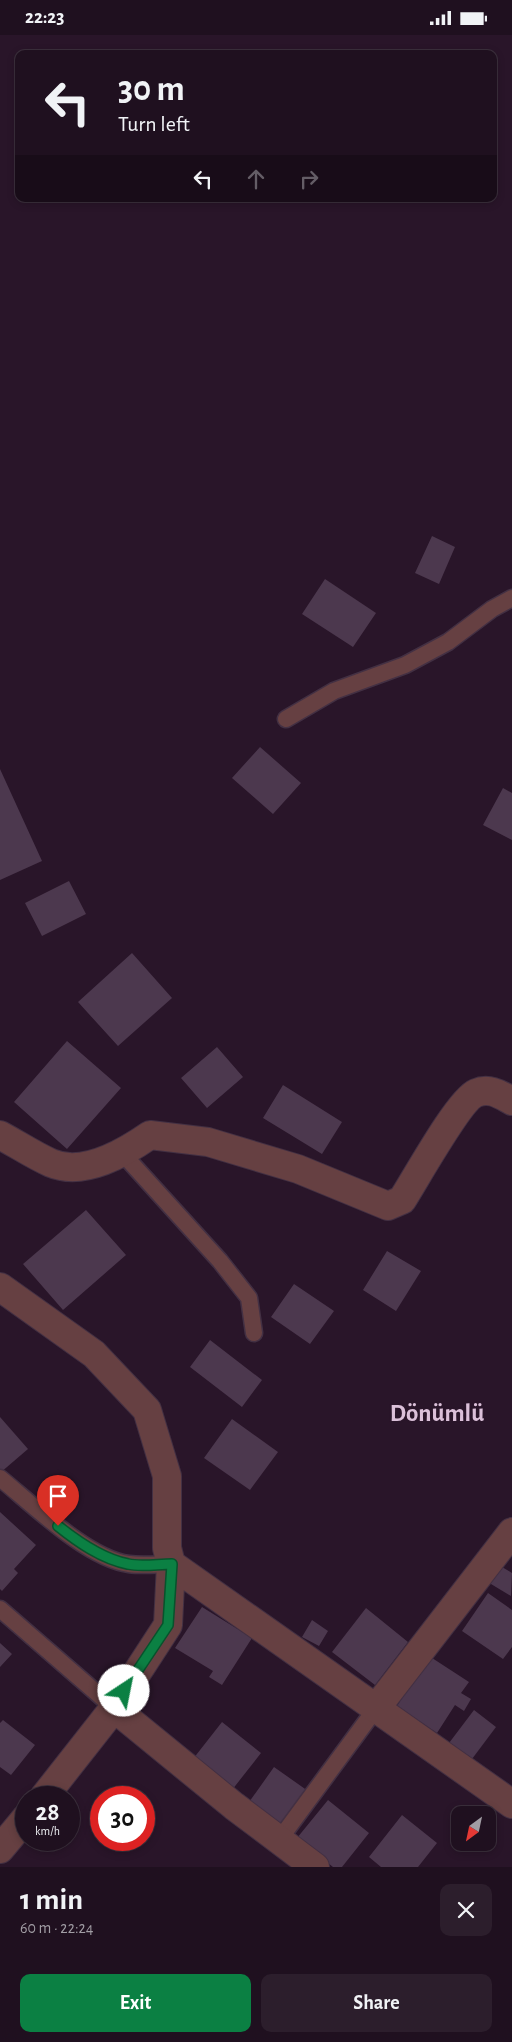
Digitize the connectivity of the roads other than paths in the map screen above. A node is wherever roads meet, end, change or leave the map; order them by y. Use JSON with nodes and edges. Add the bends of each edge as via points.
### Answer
{"nodes":[{"id":1,"x":512,"y":598,"type":"edge"},
{"id":2,"x":286,"y":719,"type":"dead end"},
{"id":3,"x":512,"y":1101,"type":"edge"},
{"id":4,"x":0,"y":1135,"type":"edge"},
{"id":5,"x":123,"y":1154,"type":"junction"},
{"id":6,"x":0,"y":1287,"type":"edge"},
{"id":7,"x":254,"y":1333,"type":"dead end"},
{"id":8,"x":0,"y":1478,"type":"edge"},
{"id":9,"x":512,"y":1532,"type":"edge"},
{"id":10,"x":172,"y":1564,"type":"junction"},
{"id":11,"x":0,"y":1609,"type":"edge"},
{"id":12,"x":377,"y":1707,"type":"junction"},
{"id":13,"x":114,"y":1708,"type":"junction"},
{"id":14,"x":53,"y":1786,"type":"edge"},
{"id":15,"x":512,"y":1804,"type":"edge"},
{"id":16,"x":15,"y":1831,"type":"edge"},
{"id":17,"x":279,"y":1840,"type":"junction"},
{"id":18,"x":0,"y":1849,"type":"edge"},
{"id":19,"x":316,"y":1867,"type":"edge"}],
"edges":[{"from":1,"to":2,"type":"lane","via":[[448,642],[405,665],[334,691]]},
{"from":3,"to":5,"type":"street","via":[[495,1091],[476,1093],[460,1108],[402,1200],[388,1206],[298,1169],[208,1141],[150,1135]]},
{"from":4,"to":5,"type":"street","via":[[52,1163],[74,1167]]},
{"from":5,"to":7,"type":"lane","via":[[213,1253],[248,1298]]},
{"from":6,"to":10,"type":"street","via":[[94,1354],[147,1411],[167,1476],[167,1548]]},
{"from":8,"to":10,"type":"lane","via":[[73,1538],[97,1552],[128,1564]]},
{"from":9,"to":12,"type":"street"},
{"from":10,"to":12,"type":"street"},
{"from":10,"to":13,"type":"street","via":[[168,1625]]},
{"from":11,"to":13,"type":"lane"},
{"from":12,"to":15,"type":"street"},
{"from":12,"to":17,"type":"lane"},
{"from":13,"to":14,"type":"street"},
{"from":13,"to":17,"type":"street"},
{"from":16,"to":18,"type":"street"},
{"from":17,"to":19,"type":"street"}]}
